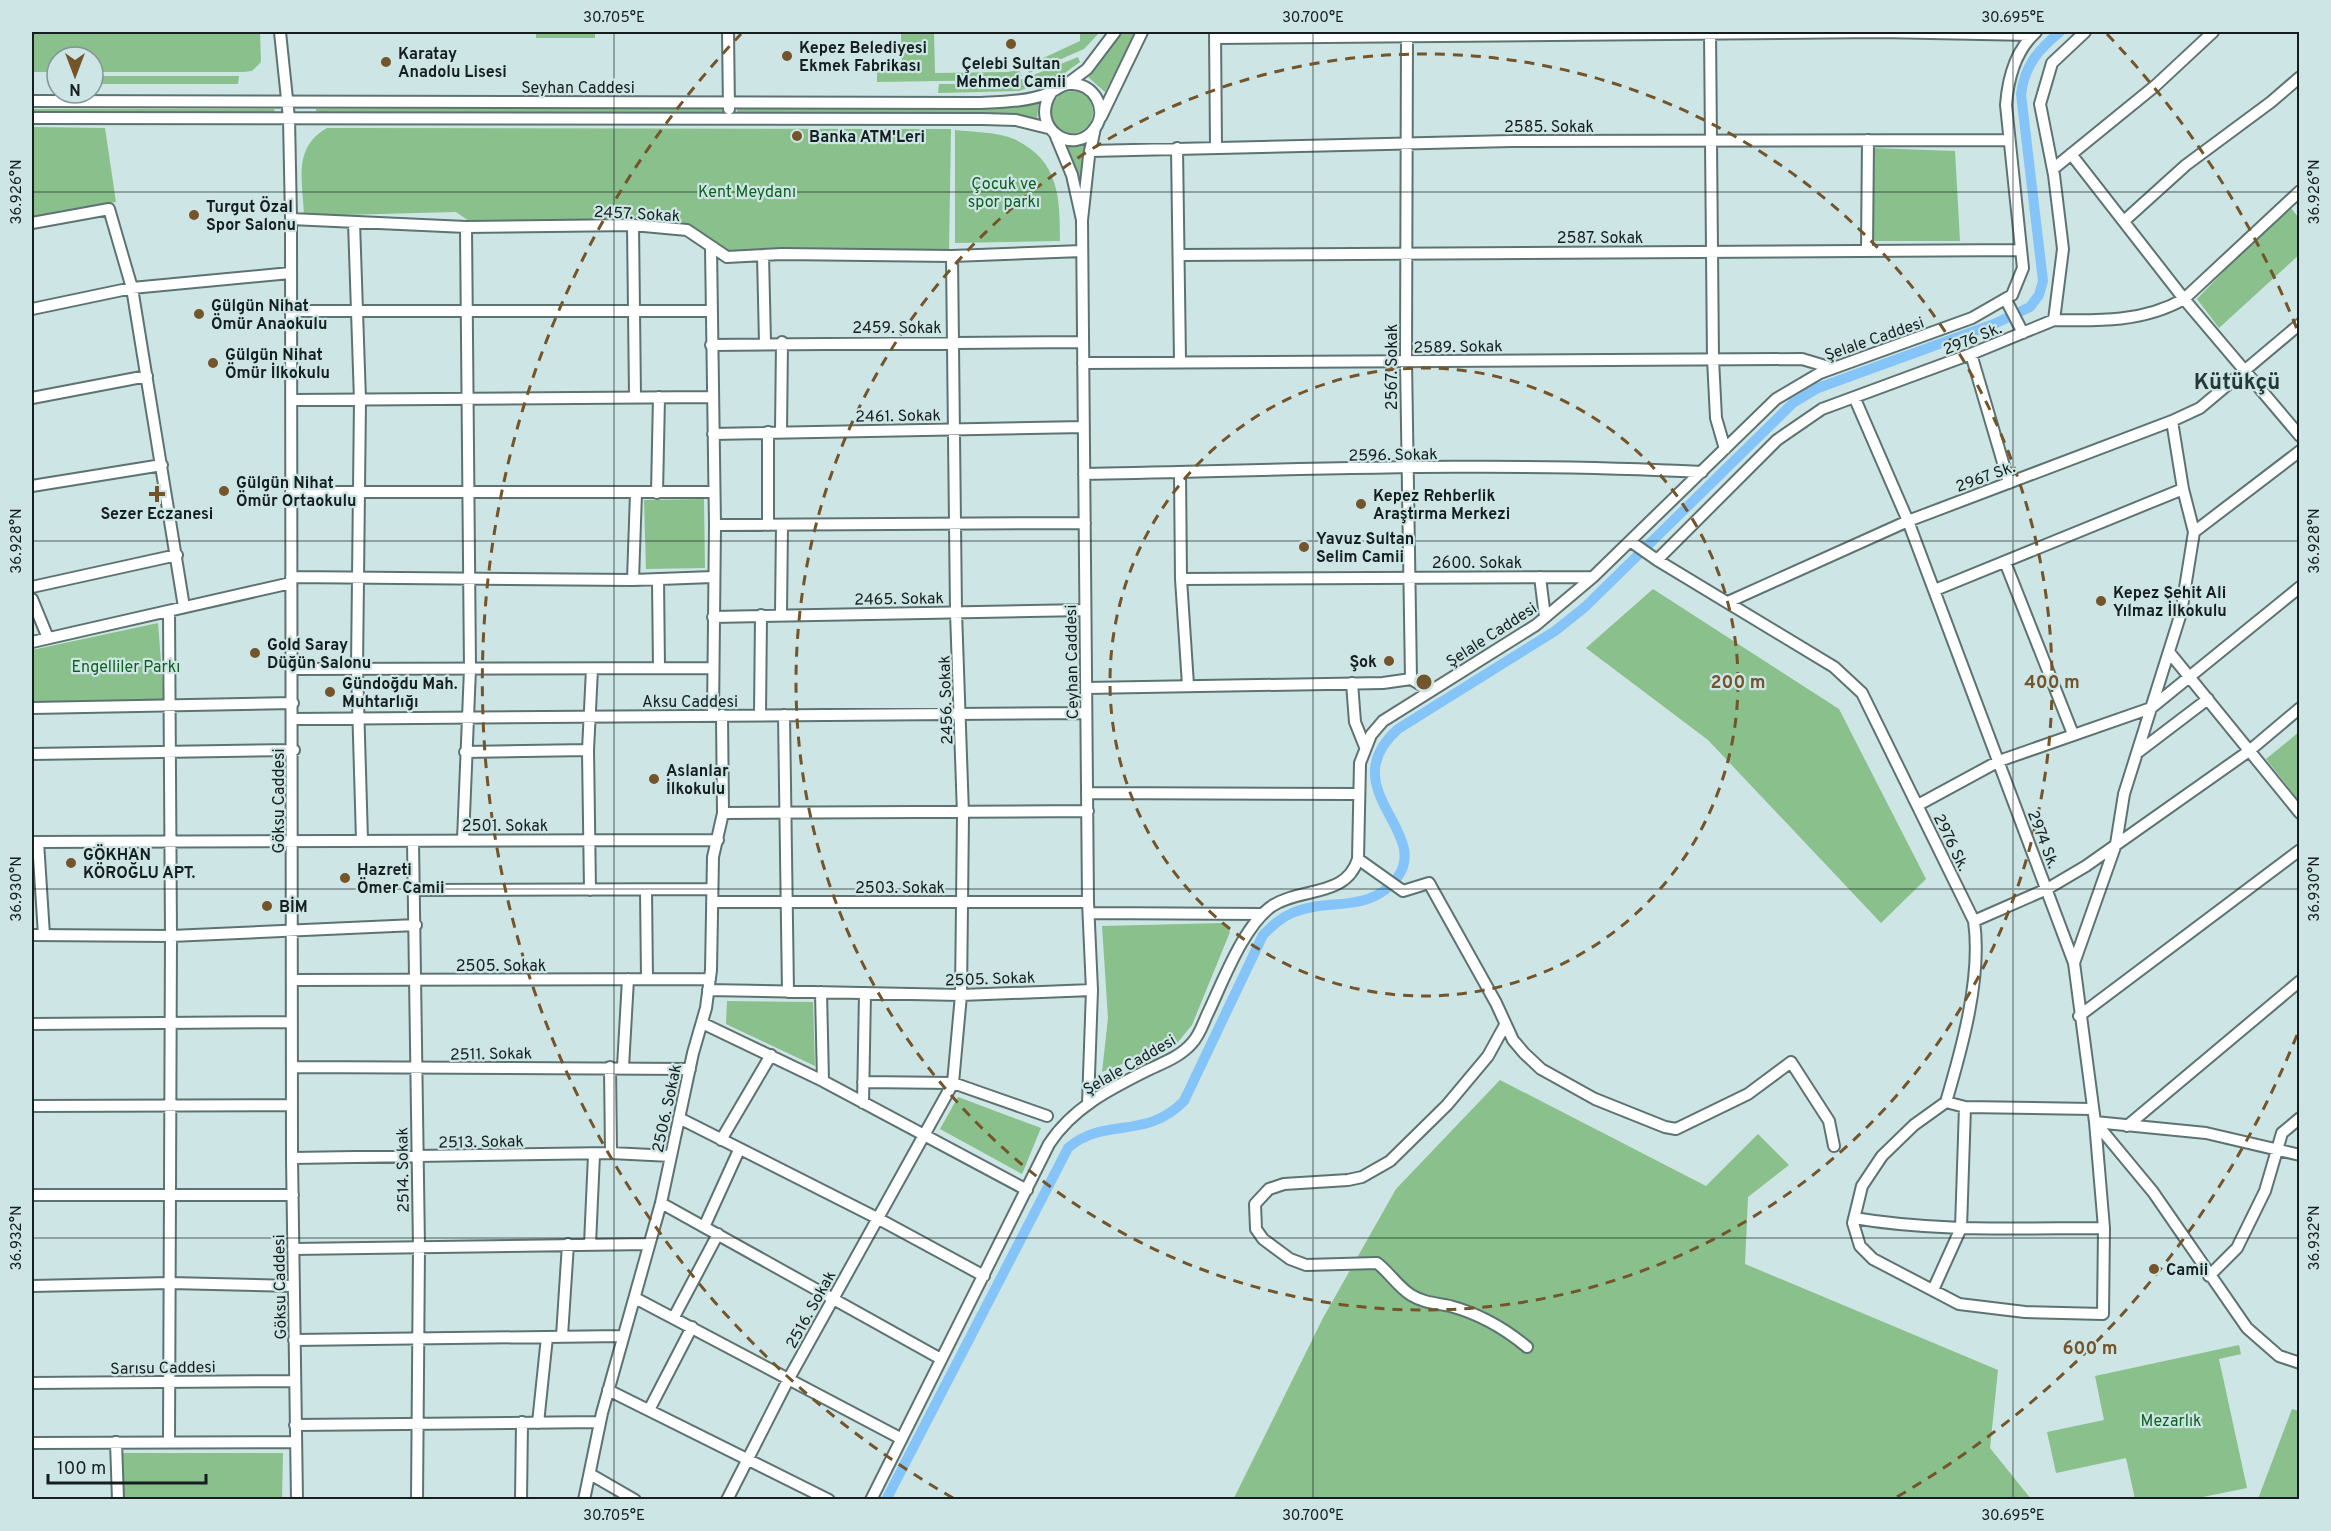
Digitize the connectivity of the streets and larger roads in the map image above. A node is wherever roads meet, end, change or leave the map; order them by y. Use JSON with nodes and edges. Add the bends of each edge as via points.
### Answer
{"nodes":[{"id":1,"x":280,"y":32,"type":"edge"},
{"id":2,"x":728,"y":32,"type":"edge"},
{"id":3,"x":1115,"y":32,"type":"edge"},
{"id":4,"x":1142,"y":32,"type":"edge"},
{"id":5,"x":1710,"y":32,"type":"edge"},
{"id":6,"x":1970,"y":32,"type":"edge"},
{"id":7,"x":2085,"y":32,"type":"edge"},
{"id":8,"x":2213,"y":32,"type":"edge"},
{"id":9,"x":2034,"y":33,"type":"edge"},
{"id":10,"x":1407,"y":34,"type":"edge"},
{"id":11,"x":1215,"y":35,"type":"edge"},
{"id":12,"x":2300,"y":77,"type":"edge"},
{"id":13,"x":1067,"y":84,"type":"junction"},
{"id":14,"x":1051,"y":93,"type":"junction"},
{"id":15,"x":32,"y":101,"type":"edge"},
{"id":16,"x":287,"y":102,"type":"junction"},
{"id":17,"x":729,"y":102,"type":"junction"},
{"id":18,"x":32,"y":118,"type":"edge"},
{"id":19,"x":289,"y":118,"type":"junction"},
{"id":20,"x":729,"y":118,"type":"junction"},
{"id":21,"x":1097,"y":124,"type":"junction"},
{"id":22,"x":1052,"y":131,"type":"junction"},
{"id":23,"x":1710,"y":140,"type":"junction"},
{"id":24,"x":1868,"y":140,"type":"junction"},
{"id":25,"x":2009,"y":140,"type":"junction"},
{"id":26,"x":1407,"y":144,"type":"junction"},
{"id":27,"x":1216,"y":147,"type":"junction"},
{"id":28,"x":1177,"y":148,"type":"junction"},
{"id":29,"x":1090,"y":151,"type":"junction"},
{"id":30,"x":2071,"y":154,"type":"junction"},
{"id":31,"x":2053,"y":169,"type":"junction"},
{"id":32,"x":2300,"y":191,"type":"edge"},
{"id":33,"x":291,"y":219,"type":"junction"},
{"id":34,"x":1082,"y":220,"type":"junction"},
{"id":35,"x":2124,"y":221,"type":"junction"},
{"id":36,"x":354,"y":222,"type":"junction"},
{"id":37,"x":32,"y":223,"type":"edge"},
{"id":38,"x":633,"y":225,"type":"junction"},
{"id":39,"x":466,"y":227,"type":"junction"},
{"id":40,"x":711,"y":247,"type":"junction"},
{"id":41,"x":1868,"y":250,"type":"junction"},
{"id":42,"x":2021,"y":250,"type":"junction"},
{"id":43,"x":1082,"y":251,"type":"junction"},
{"id":44,"x":1713,"y":251,"type":"junction"},
{"id":45,"x":1406,"y":254,"type":"junction"},
{"id":46,"x":763,"y":255,"type":"junction"},
{"id":47,"x":1179,"y":255,"type":"junction"},
{"id":48,"x":952,"y":256,"type":"junction"},
{"id":49,"x":290,"y":273,"type":"junction"},
{"id":50,"x":132,"y":288,"type":"junction"},
{"id":51,"x":2184,"y":298,"type":"junction"},
{"id":52,"x":2006,"y":300,"type":"junction"},
{"id":53,"x":32,"y":309,"type":"edge"},
{"id":54,"x":356,"y":309,"type":"junction"},
{"id":55,"x":467,"y":310,"type":"junction"},
{"id":56,"x":291,"y":311,"type":"junction"},
{"id":57,"x":634,"y":311,"type":"junction"},
{"id":58,"x":711,"y":311,"type":"junction"},
{"id":59,"x":2054,"y":320,"type":"junction"},
{"id":60,"x":2300,"y":324,"type":"edge"},
{"id":61,"x":2022,"y":329,"type":"junction"},
{"id":62,"x":954,"y":341,"type":"junction"},
{"id":63,"x":782,"y":342,"type":"junction"},
{"id":64,"x":1083,"y":342,"type":"junction"},
{"id":65,"x":765,"y":343,"type":"junction"},
{"id":66,"x":711,"y":345,"type":"junction"},
{"id":67,"x":1971,"y":354,"type":"junction"},
{"id":68,"x":1713,"y":359,"type":"junction"},
{"id":69,"x":1180,"y":361,"type":"junction"},
{"id":70,"x":1406,"y":361,"type":"junction"},
{"id":71,"x":1083,"y":363,"type":"junction"},
{"id":72,"x":1833,"y":368,"type":"junction"},
{"id":73,"x":2244,"y":369,"type":"junction"},
{"id":74,"x":147,"y":375,"type":"junction"},
{"id":75,"x":635,"y":396,"type":"junction"},
{"id":76,"x":659,"y":397,"type":"junction"},
{"id":77,"x":712,"y":397,"type":"junction"},
{"id":78,"x":32,"y":398,"type":"edge"},
{"id":79,"x":467,"y":399,"type":"junction"},
{"id":80,"x":1855,"y":399,"type":"junction"},
{"id":81,"x":292,"y":400,"type":"junction"},
{"id":82,"x":360,"y":400,"type":"junction"},
{"id":83,"x":2172,"y":421,"type":"junction"},
{"id":84,"x":1084,"y":427,"type":"junction"},
{"id":85,"x":954,"y":429,"type":"junction"},
{"id":86,"x":768,"y":432,"type":"junction"},
{"id":87,"x":781,"y":432,"type":"junction"},
{"id":88,"x":713,"y":434,"type":"junction"},
{"id":89,"x":2300,"y":436,"type":"edge"},
{"id":90,"x":1725,"y":449,"type":"junction"},
{"id":91,"x":2300,"y":451,"type":"edge"},
{"id":92,"x":162,"y":465,"type":"junction"},
{"id":93,"x":1407,"y":468,"type":"junction"},
{"id":94,"x":1180,"y":472,"type":"junction"},
{"id":95,"x":1702,"y":472,"type":"junction"},
{"id":96,"x":1084,"y":474,"type":"junction"},
{"id":97,"x":2009,"y":483,"type":"junction"},
{"id":98,"x":32,"y":486,"type":"edge"},
{"id":99,"x":2183,"y":489,"type":"junction"},
{"id":100,"x":359,"y":491,"type":"junction"},
{"id":101,"x":468,"y":491,"type":"junction"},
{"id":102,"x":291,"y":492,"type":"junction"},
{"id":103,"x":714,"y":492,"type":"junction"},
{"id":104,"x":657,"y":493,"type":"junction"},
{"id":105,"x":636,"y":494,"type":"junction"},
{"id":106,"x":1908,"y":521,"type":"junction"},
{"id":107,"x":955,"y":522,"type":"junction"},
{"id":108,"x":1085,"y":523,"type":"junction"},
{"id":109,"x":715,"y":525,"type":"junction"},
{"id":110,"x":768,"y":525,"type":"junction"},
{"id":111,"x":782,"y":525,"type":"junction"},
{"id":112,"x":2194,"y":532,"type":"junction"},
{"id":113,"x":1630,"y":541,"type":"junction"},
{"id":114,"x":177,"y":555,"type":"junction"},
{"id":115,"x":1657,"y":560,"type":"junction"},
{"id":116,"x":2005,"y":562,"type":"junction"},
{"id":117,"x":713,"y":577,"type":"junction"},
{"id":118,"x":1411,"y":577,"type":"junction"},
{"id":119,"x":1540,"y":577,"type":"junction"},
{"id":120,"x":1593,"y":577,"type":"junction"},
{"id":121,"x":359,"y":578,"type":"junction"},
{"id":122,"x":468,"y":579,"type":"junction"},
{"id":123,"x":658,"y":579,"type":"junction"},
{"id":124,"x":1181,"y":579,"type":"junction"},
{"id":125,"x":291,"y":580,"type":"junction"},
{"id":126,"x":633,"y":580,"type":"junction"},
{"id":127,"x":32,"y":587,"type":"edge"},
{"id":128,"x":2300,"y":587,"type":"edge"},
{"id":129,"x":1935,"y":590,"type":"junction"},
{"id":130,"x":32,"y":599,"type":"edge"},
{"id":131,"x":1728,"y":602,"type":"junction"},
{"id":132,"x":184,"y":607,"type":"junction"},
{"id":133,"x":1085,"y":609,"type":"junction"},
{"id":134,"x":169,"y":612,"type":"junction"},
{"id":135,"x":956,"y":612,"type":"junction"},
{"id":136,"x":781,"y":614,"type":"junction"},
{"id":137,"x":761,"y":615,"type":"junction"},
{"id":138,"x":713,"y":617,"type":"junction"},
{"id":139,"x":1545,"y":617,"type":"junction"},
{"id":140,"x":48,"y":638,"type":"junction"},
{"id":141,"x":32,"y":642,"type":"edge"},
{"id":142,"x":2169,"y":652,"type":"junction"},
{"id":143,"x":357,"y":668,"type":"junction"},
{"id":144,"x":658,"y":668,"type":"junction"},
{"id":145,"x":713,"y":668,"type":"junction"},
{"id":146,"x":292,"y":669,"type":"junction"},
{"id":147,"x":470,"y":669,"type":"junction"},
{"id":148,"x":592,"y":669,"type":"junction"},
{"id":149,"x":2190,"y":677,"type":"junction"},
{"id":150,"x":1412,"y":679,"type":"junction"},
{"id":151,"x":1352,"y":683,"type":"junction"},
{"id":152,"x":1188,"y":685,"type":"junction"},
{"id":153,"x":1086,"y":688,"type":"junction"},
{"id":154,"x":1431,"y":691,"type":"junction"},
{"id":155,"x":2208,"y":699,"type":"junction"},
{"id":156,"x":293,"y":703,"type":"junction"},
{"id":157,"x":168,"y":704,"type":"junction"},
{"id":158,"x":32,"y":708,"type":"edge"},
{"id":159,"x":2151,"y":708,"type":"junction"},
{"id":160,"x":2300,"y":708,"type":"edge"},
{"id":161,"x":1086,"y":713,"type":"junction"},
{"id":162,"x":961,"y":714,"type":"junction"},
{"id":163,"x":760,"y":715,"type":"junction"},
{"id":164,"x":784,"y":715,"type":"junction"},
{"id":165,"x":717,"y":716,"type":"junction"},
{"id":166,"x":589,"y":717,"type":"junction"},
{"id":167,"x":360,"y":718,"type":"junction"},
{"id":168,"x":468,"y":718,"type":"junction"},
{"id":169,"x":293,"y":719,"type":"junction"},
{"id":170,"x":2073,"y":734,"type":"junction"},
{"id":171,"x":1365,"y":747,"type":"junction"},
{"id":172,"x":294,"y":750,"type":"junction"},
{"id":173,"x":588,"y":750,"type":"junction"},
{"id":174,"x":2249,"y":751,"type":"junction"},
{"id":175,"x":169,"y":752,"type":"junction"},
{"id":176,"x":465,"y":752,"type":"junction"},
{"id":177,"x":2137,"y":753,"type":"junction"},
{"id":178,"x":32,"y":754,"type":"edge"},
{"id":179,"x":1999,"y":761,"type":"junction"},
{"id":180,"x":1087,"y":793,"type":"junction"},
{"id":181,"x":1359,"y":794,"type":"junction"},
{"id":182,"x":1918,"y":805,"type":"junction"},
{"id":183,"x":1088,"y":811,"type":"junction"},
{"id":184,"x":723,"y":813,"type":"junction"},
{"id":185,"x":785,"y":813,"type":"junction"},
{"id":186,"x":2300,"y":813,"type":"edge"},
{"id":187,"x":963,"y":814,"type":"junction"},
{"id":188,"x":588,"y":839,"type":"junction"},
{"id":189,"x":362,"y":840,"type":"junction"},
{"id":190,"x":463,"y":840,"type":"junction"},
{"id":191,"x":718,"y":840,"type":"junction"},
{"id":192,"x":293,"y":841,"type":"junction"},
{"id":193,"x":413,"y":841,"type":"junction"},
{"id":194,"x":35,"y":842,"type":"edge"},
{"id":195,"x":169,"y":843,"type":"junction"},
{"id":196,"x":2116,"y":844,"type":"junction"},
{"id":197,"x":2300,"y":850,"type":"edge"},
{"id":198,"x":1358,"y":858,"type":"junction"},
{"id":199,"x":712,"y":889,"type":"junction"},
{"id":200,"x":2047,"y":889,"type":"junction"},
{"id":201,"x":413,"y":890,"type":"junction"},
{"id":202,"x":590,"y":890,"type":"junction"},
{"id":203,"x":645,"y":890,"type":"junction"},
{"id":204,"x":712,"y":902,"type":"junction"},
{"id":205,"x":787,"y":902,"type":"junction"},
{"id":206,"x":963,"y":902,"type":"junction"},
{"id":207,"x":1089,"y":907,"type":"junction"},
{"id":208,"x":1262,"y":914,"type":"junction"},
{"id":209,"x":1974,"y":921,"type":"junction"},
{"id":210,"x":416,"y":925,"type":"junction"},
{"id":211,"x":292,"y":933,"type":"junction"},
{"id":212,"x":32,"y":935,"type":"edge"},
{"id":213,"x":44,"y":935,"type":"junction"},
{"id":214,"x":171,"y":936,"type":"junction"},
{"id":215,"x":2074,"y":963,"type":"junction"},
{"id":216,"x":292,"y":980,"type":"junction"},
{"id":217,"x":417,"y":980,"type":"junction"},
{"id":218,"x":628,"y":980,"type":"junction"},
{"id":219,"x":647,"y":980,"type":"junction"},
{"id":220,"x":2300,"y":981,"type":"edge"},
{"id":221,"x":709,"y":985,"type":"junction"},
{"id":222,"x":1092,"y":990,"type":"junction"},
{"id":223,"x":788,"y":992,"type":"junction"},
{"id":224,"x":821,"y":992,"type":"junction"},
{"id":225,"x":865,"y":993,"type":"junction"},
{"id":226,"x":961,"y":995,"type":"junction"},
{"id":227,"x":2079,"y":1016,"type":"junction"},
{"id":228,"x":292,"y":1022,"type":"junction"},
{"id":229,"x":170,"y":1023,"type":"junction"},
{"id":230,"x":702,"y":1023,"type":"junction"},
{"id":231,"x":32,"y":1024,"type":"edge"},
{"id":232,"x":1505,"y":1025,"type":"junction"},
{"id":233,"x":771,"y":1055,"type":"junction"},
{"id":234,"x":292,"y":1067,"type":"junction"},
{"id":235,"x":610,"y":1067,"type":"junction"},
{"id":236,"x":623,"y":1067,"type":"junction"},
{"id":237,"x":417,"y":1069,"type":"junction"},
{"id":238,"x":690,"y":1069,"type":"junction"},
{"id":239,"x":823,"y":1081,"type":"junction"},
{"id":240,"x":863,"y":1082,"type":"junction"},
{"id":241,"x":953,"y":1083,"type":"junction"},
{"id":242,"x":1946,"y":1102,"type":"junction"},
{"id":243,"x":863,"y":1103,"type":"junction"},
{"id":244,"x":170,"y":1104,"type":"junction"},
{"id":245,"x":1088,"y":1104,"type":"junction"},
{"id":246,"x":292,"y":1105,"type":"junction"},
{"id":247,"x":32,"y":1106,"type":"edge"},
{"id":248,"x":1965,"y":1107,"type":"junction"},
{"id":249,"x":2092,"y":1109,"type":"junction"},
{"id":250,"x":1047,"y":1116,"type":"dead end"},
{"id":251,"x":679,"y":1118,"type":"junction"},
{"id":252,"x":2300,"y":1118,"type":"edge"},
{"id":253,"x":2095,"y":1122,"type":"junction"},
{"id":254,"x":2127,"y":1126,"type":"junction"},
{"id":255,"x":923,"y":1134,"type":"junction"},
{"id":256,"x":721,"y":1140,"type":"junction"},
{"id":257,"x":1833,"y":1146,"type":"dead end"},
{"id":258,"x":2277,"y":1149,"type":"junction"},
{"id":259,"x":739,"y":1150,"type":"junction"},
{"id":260,"x":611,"y":1153,"type":"junction"},
{"id":261,"x":594,"y":1155,"type":"junction"},
{"id":262,"x":2300,"y":1155,"type":"edge"},
{"id":263,"x":416,"y":1156,"type":"junction"},
{"id":264,"x":671,"y":1156,"type":"junction"},
{"id":265,"x":292,"y":1158,"type":"junction"},
{"id":266,"x":1027,"y":1190,"type":"junction"},
{"id":267,"x":32,"y":1195,"type":"edge"},
{"id":268,"x":170,"y":1195,"type":"junction"},
{"id":269,"x":293,"y":1196,"type":"junction"},
{"id":270,"x":661,"y":1203,"type":"junction"},
{"id":271,"x":877,"y":1218,"type":"junction"},
{"id":272,"x":1854,"y":1218,"type":"junction"},
{"id":273,"x":704,"y":1227,"type":"junction"},
{"id":274,"x":1961,"y":1228,"type":"junction"},
{"id":275,"x":2104,"y":1228,"type":"junction"},
{"id":276,"x":718,"y":1234,"type":"junction"},
{"id":277,"x":568,"y":1244,"type":"junction"},
{"id":278,"x":590,"y":1244,"type":"junction"},
{"id":279,"x":648,"y":1244,"type":"junction"},
{"id":280,"x":419,"y":1247,"type":"junction"},
{"id":281,"x":293,"y":1249,"type":"junction"},
{"id":282,"x":984,"y":1276,"type":"junction"},
{"id":283,"x":2209,"y":1276,"type":"junction"},
{"id":284,"x":170,"y":1283,"type":"junction"},
{"id":285,"x":32,"y":1286,"type":"edge"},
{"id":286,"x":294,"y":1286,"type":"junction"},
{"id":287,"x":1933,"y":1290,"type":"junction"},
{"id":288,"x":833,"y":1297,"type":"junction"},
{"id":289,"x":635,"y":1298,"type":"junction"},
{"id":290,"x":674,"y":1317,"type":"junction"},
{"id":291,"x":692,"y":1326,"type":"junction"},
{"id":292,"x":562,"y":1336,"type":"junction"},
{"id":293,"x":623,"y":1336,"type":"junction"},
{"id":294,"x":547,"y":1337,"type":"junction"},
{"id":295,"x":294,"y":1340,"type":"junction"},
{"id":296,"x":418,"y":1340,"type":"junction"},
{"id":297,"x":1527,"y":1347,"type":"dead end"},
{"id":298,"x":942,"y":1359,"type":"junction"},
{"id":299,"x":2300,"y":1363,"type":"edge"},
{"id":300,"x":788,"y":1380,"type":"junction"},
{"id":301,"x":295,"y":1381,"type":"junction"},
{"id":302,"x":170,"y":1382,"type":"junction"},
{"id":303,"x":32,"y":1383,"type":"edge"},
{"id":304,"x":608,"y":1390,"type":"junction"},
{"id":305,"x":649,"y":1410,"type":"junction"},
{"id":306,"x":522,"y":1422,"type":"junction"},
{"id":307,"x":538,"y":1422,"type":"junction"},
{"id":308,"x":600,"y":1422,"type":"junction"},
{"id":309,"x":295,"y":1425,"type":"junction"},
{"id":310,"x":416,"y":1425,"type":"junction"},
{"id":311,"x":900,"y":1438,"type":"junction"},
{"id":312,"x":170,"y":1441,"type":"junction"},
{"id":313,"x":116,"y":1442,"type":"junction"},
{"id":314,"x":295,"y":1442,"type":"junction"},
{"id":315,"x":32,"y":1443,"type":"edge"},
{"id":316,"x":750,"y":1458,"type":"junction"},
{"id":317,"x":590,"y":1474,"type":"junction"},
{"id":318,"x":118,"y":1500,"type":"edge"},
{"id":319,"x":297,"y":1500,"type":"edge"},
{"id":320,"x":417,"y":1500,"type":"edge"},
{"id":321,"x":521,"y":1500,"type":"edge"},
{"id":322,"x":584,"y":1500,"type":"edge"},
{"id":323,"x":634,"y":1500,"type":"edge"},
{"id":324,"x":727,"y":1500,"type":"edge"},
{"id":325,"x":830,"y":1500,"type":"edge"},
{"id":326,"x":871,"y":1500,"type":"edge"}],
"edges":[{"from":1,"to":16,"type":"street","name":"Göksu Caddesi"},
{"from":2,"to":17,"type":"street"},
{"from":3,"to":13,"type":"street","via":[[1087,69]]},
{"from":4,"to":21,"type":"street","name":"Ceyhan Caddesi"},
{"from":5,"to":6,"type":"street"},
{"from":5,"to":10,"type":"street"},
{"from":5,"to":23,"type":"street"},
{"from":6,"to":9,"type":"street"},
{"from":7,"to":31,"type":"street","via":[[2052,63],[2045,81],[2040,104]]},
{"from":8,"to":30,"type":"street","via":[[2155,86]]},
{"from":9,"to":25,"type":"street","via":[[2010,73],[2006,105]]},
{"from":10,"to":11,"type":"street"},
{"from":10,"to":26,"type":"street","name":"2567. Sokak"},
{"from":11,"to":27,"type":"street"},
{"from":12,"to":35,"type":"street","via":[[2186,165]]},
{"from":13,"to":14,"type":"street"},
{"from":13,"to":21,"type":"street","via":[[1077,84],[1094,93],[1099,101]]},
{"from":14,"to":17,"type":"street","name":"Seyhan Caddesi","via":[[977,103]]},
{"from":14,"to":22,"type":"street","via":[[1043,111]]},
{"from":15,"to":16,"type":"street","name":"Seyhan Caddesi"},
{"from":16,"to":17,"type":"street","name":"Seyhan Caddesi"},
{"from":16,"to":19,"type":"street","name":"Göksu Caddesi"},
{"from":17,"to":20,"type":"street"},
{"from":18,"to":19,"type":"street","name":"Seyhan Caddesi"},
{"from":19,"to":20,"type":"street","name":"Seyhan Caddesi"},
{"from":19,"to":33,"type":"street","name":"Göksu Caddesi"},
{"from":20,"to":22,"type":"street","name":"Seyhan Caddesi","via":[[998,119],[1031,122]]},
{"from":21,"to":22,"type":"street","via":[[1089,135],[1072,140]]},
{"from":21,"to":29,"type":"street","name":"Ceyhan Caddesi"},
{"from":22,"to":34,"type":"street","name":"Ceyhan Caddesi","via":[[1072,175]]},
{"from":23,"to":24,"type":"street","name":"2585. Sokak"},
{"from":23,"to":26,"type":"street","name":"2585. Sokak"},
{"from":23,"to":44,"type":"street"},
{"from":24,"to":25,"type":"street","name":"2585. Sokak"},
{"from":24,"to":41,"type":"street"},
{"from":25,"to":42,"type":"street"},
{"from":26,"to":27,"type":"street","name":"2585. Sokak"},
{"from":26,"to":45,"type":"street","name":"2567. Sokak"},
{"from":27,"to":28,"type":"street","name":"2585. Sokak"},
{"from":28,"to":29,"type":"street","name":"2585. Sokak"},
{"from":28,"to":47,"type":"street"},
{"from":29,"to":34,"type":"street","name":"Ceyhan Caddesi"},
{"from":30,"to":31,"type":"street"},
{"from":30,"to":35,"type":"street"},
{"from":31,"to":59,"type":"street","via":[[2063,249]]},
{"from":32,"to":51,"type":"street"},
{"from":33,"to":36,"type":"street","name":"2457. Sokak"},
{"from":33,"to":49,"type":"street","name":"Göksu Caddesi"},
{"from":34,"to":43,"type":"street","name":"Ceyhan Caddesi"},
{"from":35,"to":51,"type":"street"},
{"from":36,"to":39,"type":"street","name":"2457. Sokak"},
{"from":36,"to":54,"type":"street"},
{"from":37,"to":50,"type":"street","via":[[109,210]]},
{"from":38,"to":39,"type":"street","name":"2457. Sokak"},
{"from":38,"to":40,"type":"street","name":"2457. Sokak","via":[[687,230]]},
{"from":38,"to":57,"type":"street"},
{"from":39,"to":55,"type":"street"},
{"from":40,"to":46,"type":"street","name":"2457. Sokak","via":[[727,257]]},
{"from":40,"to":58,"type":"street","name":"2506. Sokak"},
{"from":41,"to":42,"type":"street","name":"2587. Sokak"},
{"from":41,"to":44,"type":"street","name":"2587. Sokak"},
{"from":42,"to":52,"type":"street","via":[[2023,268],[2019,283]]},
{"from":43,"to":48,"type":"street","name":"2457. Sokak"},
{"from":43,"to":64,"type":"street","name":"Ceyhan Caddesi"},
{"from":44,"to":45,"type":"street","name":"2587. Sokak"},
{"from":44,"to":68,"type":"street"},
{"from":45,"to":47,"type":"street","name":"2587. Sokak"},
{"from":45,"to":70,"type":"street","name":"2567. Sokak"},
{"from":46,"to":48,"type":"street","name":"2457. Sokak"},
{"from":46,"to":65,"type":"street"},
{"from":47,"to":69,"type":"street"},
{"from":48,"to":62,"type":"street","name":"2456. Sokak"},
{"from":49,"to":50,"type":"street"},
{"from":49,"to":56,"type":"street","name":"Göksu Caddesi"},
{"from":50,"to":53,"type":"street"},
{"from":50,"to":74,"type":"street"},
{"from":51,"to":59,"type":"street","via":[[2139,317]]},
{"from":51,"to":73,"type":"street"},
{"from":52,"to":61,"type":"street"},
{"from":52,"to":72,"type":"street","name":"Şelale Caddesi","via":[[1972,318]]},
{"from":54,"to":55,"type":"street"},
{"from":54,"to":56,"type":"street"},
{"from":54,"to":82,"type":"street"},
{"from":55,"to":57,"type":"street"},
{"from":55,"to":79,"type":"street"},
{"from":56,"to":81,"type":"street","name":"Göksu Caddesi"},
{"from":57,"to":58,"type":"street"},
{"from":57,"to":75,"type":"street"},
{"from":58,"to":66,"type":"street","name":"2506. Sokak"},
{"from":59,"to":61,"type":"street","name":"2976 Sk."},
{"from":60,"to":73,"type":"street","name":"2967 Sk."},
{"from":61,"to":67,"type":"street","name":"2976 Sk."},
{"from":62,"to":63,"type":"street","name":"2459. Sokak"},
{"from":62,"to":64,"type":"street","name":"2459. Sokak"},
{"from":62,"to":85,"type":"street","name":"2456. Sokak"},
{"from":63,"to":65,"type":"street","name":"2459. Sokak"},
{"from":63,"to":87,"type":"street"},
{"from":64,"to":71,"type":"street","name":"Ceyhan Caddesi"},
{"from":65,"to":66,"type":"street","name":"2459. Sokak"},
{"from":66,"to":77,"type":"street","name":"2506. Sokak"},
{"from":67,"to":80,"type":"street","name":"2976 Sk."},
{"from":67,"to":97,"type":"street"},
{"from":68,"to":70,"type":"street","name":"2589. Sokak"},
{"from":68,"to":72,"type":"street","name":"2589. Sokak","via":[[1802,359]]},
{"from":68,"to":90,"type":"street","via":[[1716,418]]},
{"from":69,"to":70,"type":"street","name":"2589. Sokak"},
{"from":69,"to":71,"type":"street","name":"2589. Sokak"},
{"from":70,"to":93,"type":"street","name":"2567. Sokak"},
{"from":71,"to":84,"type":"street","name":"Ceyhan Caddesi"},
{"from":72,"to":90,"type":"street","name":"Şelale Caddesi","via":[[1776,399]]},
{"from":73,"to":83,"type":"street","name":"2967 Sk.","via":[[2200,408]]},
{"from":73,"to":89,"type":"street"},
{"from":74,"to":78,"type":"street"},
{"from":74,"to":92,"type":"street"},
{"from":75,"to":76,"type":"street"},
{"from":75,"to":79,"type":"street"},
{"from":76,"to":77,"type":"street"},
{"from":76,"to":104,"type":"street"},
{"from":77,"to":88,"type":"street","name":"2506. Sokak"},
{"from":79,"to":82,"type":"street"},
{"from":79,"to":101,"type":"street"},
{"from":80,"to":106,"type":"street","name":"2974 Sk."},
{"from":80,"to":115,"type":"street","name":"2976 Sk.","via":[[1822,409],[1777,440]]},
{"from":81,"to":82,"type":"street"},
{"from":81,"to":102,"type":"street","name":"Göksu Caddesi"},
{"from":82,"to":100,"type":"street"},
{"from":83,"to":97,"type":"street","name":"2967 Sk."},
{"from":83,"to":99,"type":"street"},
{"from":84,"to":85,"type":"street","name":"2461. Sokak"},
{"from":84,"to":96,"type":"street","name":"Ceyhan Caddesi"},
{"from":85,"to":87,"type":"street","name":"2461. Sokak"},
{"from":85,"to":107,"type":"street","name":"2456. Sokak"},
{"from":86,"to":87,"type":"street","name":"2461. Sokak"},
{"from":86,"to":88,"type":"street","name":"2461. Sokak"},
{"from":86,"to":110,"type":"street"},
{"from":88,"to":103,"type":"street","name":"2506. Sokak"},
{"from":90,"to":95,"type":"street","name":"Şelale Caddesi"},
{"from":91,"to":112,"type":"street"},
{"from":92,"to":98,"type":"street"},
{"from":92,"to":114,"type":"street"},
{"from":93,"to":94,"type":"street","name":"2596. Sokak"},
{"from":93,"to":95,"type":"street","name":"2596. Sokak","via":[[1636,468]]},
{"from":93,"to":118,"type":"street","name":"2567. Sokak"},
{"from":94,"to":96,"type":"street","name":"2596. Sokak"},
{"from":94,"to":124,"type":"street"},
{"from":95,"to":113,"type":"street","name":"Şelale Caddesi"},
{"from":96,"to":108,"type":"street","name":"Ceyhan Caddesi"},
{"from":97,"to":106,"type":"street","name":"2967 Sk."},
{"from":99,"to":112,"type":"street"},
{"from":99,"to":116,"type":"street"},
{"from":100,"to":101,"type":"street"},
{"from":100,"to":102,"type":"street"},
{"from":100,"to":121,"type":"street"},
{"from":101,"to":105,"type":"street"},
{"from":101,"to":122,"type":"street"},
{"from":102,"to":125,"type":"street","name":"Göksu Caddesi"},
{"from":103,"to":104,"type":"street"},
{"from":103,"to":109,"type":"street","name":"2506. Sokak"},
{"from":104,"to":105,"type":"street"},
{"from":105,"to":126,"type":"street"},
{"from":106,"to":129,"type":"street","name":"2974 Sk."},
{"from":106,"to":131,"type":"street","name":"2967 Sk."},
{"from":107,"to":108,"type":"street"},
{"from":107,"to":111,"type":"street"},
{"from":107,"to":135,"type":"street","name":"2456. Sokak"},
{"from":108,"to":133,"type":"street","name":"Ceyhan Caddesi"},
{"from":109,"to":110,"type":"street"},
{"from":109,"to":117,"type":"street","name":"2506. Sokak"},
{"from":110,"to":111,"type":"street"},
{"from":111,"to":136,"type":"street"},
{"from":112,"to":142,"type":"street","via":[[2181,613]]},
{"from":113,"to":115,"type":"street","name":"2976 Sk."},
{"from":113,"to":120,"type":"street","name":"Şelale Caddesi"},
{"from":114,"to":127,"type":"street"},
{"from":114,"to":132,"type":"street"},
{"from":115,"to":131,"type":"street","name":"2976 Sk."},
{"from":116,"to":129,"type":"street"},
{"from":116,"to":170,"type":"street"},
{"from":117,"to":123,"type":"street"},
{"from":117,"to":138,"type":"street","name":"2506. Sokak"},
{"from":118,"to":119,"type":"street","name":"2600. Sokak"},
{"from":118,"to":124,"type":"street","name":"2600. Sokak"},
{"from":118,"to":150,"type":"street","name":"2567. Sokak"},
{"from":119,"to":120,"type":"street","name":"2600. Sokak"},
{"from":119,"to":139,"type":"street"},
{"from":120,"to":139,"type":"street","name":"Şelale Caddesi"},
{"from":121,"to":122,"type":"street"},
{"from":121,"to":125,"type":"street"},
{"from":121,"to":143,"type":"street"},
{"from":122,"to":126,"type":"street"},
{"from":122,"to":147,"type":"street"},
{"from":123,"to":126,"type":"street"},
{"from":123,"to":144,"type":"street"},
{"from":124,"to":152,"type":"street"},
{"from":125,"to":132,"type":"street"},
{"from":125,"to":146,"type":"street","name":"Göksu Caddesi"},
{"from":128,"to":149,"type":"street"},
{"from":129,"to":179,"type":"street","name":"2974 Sk."},
{"from":130,"to":140,"type":"street"},
{"from":131,"to":182,"type":"street","name":"2976 Sk.","via":[[1834,667],[1862,693]]},
{"from":132,"to":134,"type":"street"},
{"from":133,"to":135,"type":"street","name":"2465. Sokak"},
{"from":133,"to":153,"type":"street","name":"Ceyhan Caddesi"},
{"from":134,"to":140,"type":"street"},
{"from":134,"to":157,"type":"street"},
{"from":135,"to":136,"type":"street","name":"2465. Sokak"},
{"from":135,"to":162,"type":"street","name":"2456. Sokak"},
{"from":136,"to":137,"type":"street","name":"2465. Sokak"},
{"from":137,"to":138,"type":"street","name":"2465. Sokak"},
{"from":137,"to":163,"type":"street"},
{"from":138,"to":145,"type":"street","name":"2506. Sokak"},
{"from":139,"to":154,"type":"street","name":"Şelale Caddesi"},
{"from":140,"to":141,"type":"street"},
{"from":142,"to":149,"type":"street"},
{"from":142,"to":159,"type":"street"},
{"from":143,"to":146,"type":"street"},
{"from":143,"to":147,"type":"street"},
{"from":143,"to":167,"type":"street"},
{"from":144,"to":145,"type":"street"},
{"from":144,"to":148,"type":"street"},
{"from":145,"to":165,"type":"street","name":"2506. Sokak"},
{"from":146,"to":156,"type":"street","name":"Göksu Caddesi"},
{"from":147,"to":148,"type":"street"},
{"from":147,"to":168,"type":"street"},
{"from":148,"to":166,"type":"street"},
{"from":149,"to":155,"type":"street"},
{"from":149,"to":159,"type":"street"},
{"from":150,"to":151,"type":"street"},
{"from":150,"to":154,"type":"street"},
{"from":151,"to":152,"type":"street"},
{"from":151,"to":171,"type":"street","via":[[1355,722]]},
{"from":152,"to":153,"type":"street"},
{"from":153,"to":161,"type":"street","name":"Ceyhan Caddesi"},
{"from":154,"to":171,"type":"street","name":"Şelale Caddesi","via":[[1383,720]]},
{"from":155,"to":174,"type":"street"},
{"from":155,"to":177,"type":"street"},
{"from":156,"to":157,"type":"street"},
{"from":156,"to":169,"type":"street","name":"Göksu Caddesi"},
{"from":157,"to":158,"type":"street"},
{"from":157,"to":175,"type":"street"},
{"from":159,"to":170,"type":"street"},
{"from":159,"to":177,"type":"street"},
{"from":160,"to":174,"type":"street"},
{"from":161,"to":162,"type":"street","name":"Aksu Caddesi"},
{"from":161,"to":180,"type":"street","name":"Ceyhan Caddesi"},
{"from":162,"to":164,"type":"street","name":"Aksu Caddesi"},
{"from":162,"to":187,"type":"street","name":"2456. Sokak"},
{"from":163,"to":164,"type":"street","name":"Aksu Caddesi"},
{"from":163,"to":165,"type":"street","name":"Aksu Caddesi"},
{"from":164,"to":185,"type":"street"},
{"from":165,"to":166,"type":"street","name":"Aksu Caddesi"},
{"from":165,"to":184,"type":"street","name":"2506. Sokak"},
{"from":166,"to":168,"type":"street","name":"Aksu Caddesi"},
{"from":166,"to":173,"type":"street"},
{"from":167,"to":168,"type":"street","name":"Aksu Caddesi"},
{"from":167,"to":169,"type":"street","name":"Aksu Caddesi"},
{"from":167,"to":189,"type":"street"},
{"from":168,"to":176,"type":"street"},
{"from":169,"to":172,"type":"street","name":"Göksu Caddesi"},
{"from":170,"to":179,"type":"street"},
{"from":171,"to":181,"type":"street","name":"Şelale Caddesi"},
{"from":172,"to":175,"type":"street"},
{"from":172,"to":192,"type":"street","name":"Göksu Caddesi"},
{"from":173,"to":176,"type":"street"},
{"from":173,"to":188,"type":"street"},
{"from":174,"to":186,"type":"street"},
{"from":174,"to":196,"type":"street"},
{"from":175,"to":178,"type":"street"},
{"from":175,"to":195,"type":"street"},
{"from":176,"to":190,"type":"street"},
{"from":177,"to":196,"type":"street","via":[[2124,794]]},
{"from":179,"to":182,"type":"street"},
{"from":179,"to":200,"type":"street","name":"2974 Sk."},
{"from":180,"to":181,"type":"street"},
{"from":180,"to":183,"type":"street","name":"Ceyhan Caddesi"},
{"from":181,"to":198,"type":"street","name":"Şelale Caddesi"},
{"from":182,"to":209,"type":"street","name":"2976 Sk."},
{"from":183,"to":187,"type":"street"},
{"from":183,"to":207,"type":"street","name":"Ceyhan Caddesi"},
{"from":184,"to":185,"type":"street"},
{"from":184,"to":191,"type":"street","name":"2506. Sokak"},
{"from":185,"to":187,"type":"street"},
{"from":185,"to":205,"type":"street"},
{"from":187,"to":206,"type":"street","name":"2456. Sokak"},
{"from":188,"to":190,"type":"street","name":"2501. Sokak"},
{"from":188,"to":191,"type":"street","name":"2501. Sokak"},
{"from":188,"to":202,"type":"street"},
{"from":189,"to":192,"type":"street","name":"2501. Sokak"},
{"from":189,"to":193,"type":"street","name":"2501. Sokak"},
{"from":190,"to":193,"type":"street","name":"2501. Sokak"},
{"from":191,"to":199,"type":"street","name":"2506. Sokak"},
{"from":192,"to":195,"type":"street","name":"2501. Sokak"},
{"from":192,"to":211,"type":"street","name":"Göksu Caddesi"},
{"from":193,"to":201,"type":"street","name":"2514. Sokak"},
{"from":194,"to":195,"type":"street","name":"2501. Sokak"},
{"from":194,"to":213,"type":"street"},
{"from":195,"to":214,"type":"street"},
{"from":196,"to":200,"type":"street"},
{"from":196,"to":215,"type":"street"},
{"from":197,"to":227,"type":"street"},
{"from":198,"to":208,"type":"street","via":[[1354,872],[1344,882],[1273,906]]},
{"from":198,"to":232,"type":"street","via":[[1403,891],[1429,883]]},
{"from":199,"to":203,"type":"street"},
{"from":199,"to":204,"type":"street","name":"2506. Sokak"},
{"from":200,"to":209,"type":"street"},
{"from":200,"to":215,"type":"street","name":"2974 Sk."},
{"from":201,"to":202,"type":"street"},
{"from":201,"to":210,"type":"street","name":"2514. Sokak"},
{"from":202,"to":203,"type":"street"},
{"from":203,"to":219,"type":"street"},
{"from":204,"to":205,"type":"street","name":"2503. Sokak"},
{"from":204,"to":221,"type":"street","name":"2506. Sokak"},
{"from":205,"to":206,"type":"street","name":"2503. Sokak"},
{"from":205,"to":223,"type":"street"},
{"from":206,"to":207,"type":"street","name":"2503. Sokak"},
{"from":206,"to":226,"type":"street","name":"2456. Sokak"},
{"from":207,"to":208,"type":"street","name":"2503. Sokak"},
{"from":207,"to":222,"type":"street","name":"Ceyhan Caddesi"},
{"from":208,"to":245,"type":"street","name":"Şelale Caddesi","via":[[1193,1042],[1165,1063]]},
{"from":209,"to":242,"type":"street","name":"2976 Sk.","via":[[1977,938],[1969,1007]]},
{"from":210,"to":211,"type":"street"},
{"from":210,"to":217,"type":"street","name":"2514. Sokak"},
{"from":211,"to":214,"type":"street"},
{"from":211,"to":216,"type":"street","name":"Göksu Caddesi"},
{"from":212,"to":213,"type":"street"},
{"from":213,"to":214,"type":"street"},
{"from":214,"to":229,"type":"street"},
{"from":215,"to":227,"type":"street","name":"2974 Sk."},
{"from":216,"to":217,"type":"street","name":"2505. Sokak"},
{"from":216,"to":228,"type":"street","name":"Göksu Caddesi"},
{"from":217,"to":218,"type":"street","name":"2505. Sokak"},
{"from":217,"to":237,"type":"street","name":"2514. Sokak"},
{"from":218,"to":219,"type":"street","name":"2505. Sokak"},
{"from":218,"to":236,"type":"street"},
{"from":219,"to":221,"type":"street","name":"2505. Sokak"},
{"from":220,"to":254,"type":"street"},
{"from":221,"to":223,"type":"street","name":"2505. Sokak"},
{"from":221,"to":230,"type":"street","name":"2506. Sokak"},
{"from":222,"to":226,"type":"street","name":"2505. Sokak"},
{"from":222,"to":245,"type":"street","name":"Ceyhan Caddesi"},
{"from":223,"to":224,"type":"street","name":"2505. Sokak"},
{"from":224,"to":225,"type":"street","name":"2505. Sokak"},
{"from":224,"to":239,"type":"street"},
{"from":225,"to":226,"type":"street","name":"2505. Sokak"},
{"from":225,"to":240,"type":"street"},
{"from":226,"to":241,"type":"street","name":"2456. Sokak"},
{"from":227,"to":249,"type":"street","name":"2974 Sk."},
{"from":228,"to":229,"type":"street"},
{"from":228,"to":234,"type":"street","name":"Göksu Caddesi"},
{"from":229,"to":231,"type":"street"},
{"from":229,"to":244,"type":"street"},
{"from":230,"to":233,"type":"street"},
{"from":230,"to":238,"type":"street","name":"2506. Sokak"},
{"from":232,"to":257,"type":"street","via":[[1524,1053],[1541,1069],[1595,1099],[1676,1129],[1748,1094],[1791,1062],[1829,1121]]},
{"from":232,"to":297,"type":"street","via":[[1488,1056],[1447,1105],[1390,1161],[1362,1177],[1284,1184],[1269,1189],[1255,1204],[1254,1217],[1263,1239],[1290,1259],[1306,1265],[1377,1263],[1408,1294],[1430,1304],[1484,1317]]},
{"from":233,"to":239,"type":"street"},
{"from":233,"to":256,"type":"street"},
{"from":234,"to":237,"type":"street","name":"2511. Sokak"},
{"from":234,"to":246,"type":"street","name":"Göksu Caddesi"},
{"from":235,"to":236,"type":"street","name":"2511. Sokak"},
{"from":235,"to":237,"type":"street","name":"2511. Sokak"},
{"from":235,"to":260,"type":"street"},
{"from":236,"to":238,"type":"street","name":"2511. Sokak"},
{"from":237,"to":263,"type":"street","name":"2514. Sokak"},
{"from":238,"to":251,"type":"street","name":"2506. Sokak"},
{"from":239,"to":243,"type":"street"},
{"from":240,"to":241,"type":"street"},
{"from":240,"to":243,"type":"street"},
{"from":241,"to":250,"type":"street"},
{"from":241,"to":255,"type":"street","name":"2456. Sokak"},
{"from":242,"to":248,"type":"street"},
{"from":242,"to":272,"type":"street","via":[[1914,1125],[1882,1156],[1862,1186]]},
{"from":243,"to":255,"type":"street"},
{"from":244,"to":246,"type":"street"},
{"from":244,"to":247,"type":"street"},
{"from":244,"to":268,"type":"street"},
{"from":245,"to":266,"type":"street","name":"Şelale Caddesi","via":[[1063,1124]]},
{"from":246,"to":265,"type":"street","name":"Göksu Caddesi"},
{"from":248,"to":249,"type":"street"},
{"from":248,"to":274,"type":"street"},
{"from":249,"to":253,"type":"street","name":"2974 Sk."},
{"from":251,"to":256,"type":"street"},
{"from":251,"to":264,"type":"street","name":"2506. Sokak"},
{"from":252,"to":258,"type":"street","via":[[2282,1133]]},
{"from":253,"to":254,"type":"street"},
{"from":253,"to":275,"type":"street","name":"2974 Sk."},
{"from":253,"to":283,"type":"street","via":[[2153,1192]]},
{"from":254,"to":258,"type":"street","via":[[2206,1133]]},
{"from":255,"to":266,"type":"street"},
{"from":255,"to":271,"type":"street","name":"2516. Sokak"},
{"from":256,"to":259,"type":"street"},
{"from":258,"to":262,"type":"street"},
{"from":258,"to":283,"type":"street","via":[[2265,1191],[2237,1248]]},
{"from":259,"to":271,"type":"street"},
{"from":259,"to":273,"type":"street"},
{"from":260,"to":261,"type":"street","name":"2513. Sokak"},
{"from":260,"to":264,"type":"street","name":"2513. Sokak"},
{"from":261,"to":263,"type":"street","name":"2513. Sokak"},
{"from":261,"to":278,"type":"street"},
{"from":263,"to":265,"type":"street","name":"2513. Sokak"},
{"from":263,"to":280,"type":"street","name":"2514. Sokak"},
{"from":264,"to":270,"type":"street","name":"2506. Sokak"},
{"from":265,"to":269,"type":"street","name":"Göksu Caddesi"},
{"from":266,"to":282,"type":"street","name":"Şelale Caddesi"},
{"from":267,"to":268,"type":"street"},
{"from":268,"to":269,"type":"street"},
{"from":268,"to":284,"type":"street"},
{"from":269,"to":281,"type":"street","name":"Göksu Caddesi"},
{"from":270,"to":273,"type":"street"},
{"from":270,"to":279,"type":"street","name":"2506. Sokak"},
{"from":271,"to":282,"type":"street"},
{"from":271,"to":288,"type":"street","name":"2516. Sokak"},
{"from":272,"to":274,"type":"street","via":[[1896,1225]]},
{"from":272,"to":287,"type":"street","via":[[1856,1240],[1868,1256]]},
{"from":273,"to":276,"type":"street"},
{"from":274,"to":275,"type":"street"},
{"from":274,"to":287,"type":"street"},
{"from":275,"to":287,"type":"street","name":"2974 Sk.","via":[[2103,1314],[1959,1304]]},
{"from":276,"to":288,"type":"street"},
{"from":276,"to":290,"type":"street"},
{"from":277,"to":278,"type":"street"},
{"from":277,"to":280,"type":"street"},
{"from":277,"to":292,"type":"street"},
{"from":278,"to":279,"type":"street"},
{"from":279,"to":289,"type":"street","name":"2506. Sokak"},
{"from":280,"to":281,"type":"street"},
{"from":280,"to":296,"type":"street","name":"2514. Sokak"},
{"from":281,"to":286,"type":"street","name":"Göksu Caddesi"},
{"from":282,"to":298,"type":"street","name":"Şelale Caddesi"},
{"from":283,"to":299,"type":"street","via":[[2247,1328],[2279,1356]]},
{"from":284,"to":285,"type":"street"},
{"from":284,"to":286,"type":"street"},
{"from":284,"to":302,"type":"street"},
{"from":286,"to":295,"type":"street","name":"Göksu Caddesi"},
{"from":288,"to":298,"type":"street"},
{"from":288,"to":300,"type":"street","name":"2516. Sokak"},
{"from":289,"to":290,"type":"street"},
{"from":289,"to":293,"type":"street","name":"2506. Sokak"},
{"from":290,"to":291,"type":"street"},
{"from":291,"to":300,"type":"street"},
{"from":291,"to":305,"type":"street"},
{"from":292,"to":293,"type":"street"},
{"from":292,"to":294,"type":"street"},
{"from":293,"to":304,"type":"street","name":"2506. Sokak"},
{"from":294,"to":296,"type":"street"},
{"from":294,"to":307,"type":"street"},
{"from":295,"to":296,"type":"street"},
{"from":295,"to":301,"type":"street","name":"Göksu Caddesi"},
{"from":296,"to":310,"type":"street","name":"2514. Sokak"},
{"from":298,"to":311,"type":"street","name":"Şelale Caddesi"},
{"from":300,"to":311,"type":"street"},
{"from":300,"to":316,"type":"street","name":"2516. Sokak"},
{"from":301,"to":302,"type":"street","name":"Sarısu Caddesi"},
{"from":301,"to":309,"type":"street","name":"Göksu Caddesi"},
{"from":302,"to":303,"type":"street","name":"Sarısu Caddesi"},
{"from":302,"to":312,"type":"street"},
{"from":304,"to":305,"type":"street"},
{"from":304,"to":308,"type":"street","name":"2506. Sokak"},
{"from":305,"to":316,"type":"street"},
{"from":306,"to":307,"type":"street"},
{"from":306,"to":310,"type":"street"},
{"from":306,"to":321,"type":"street"},
{"from":307,"to":308,"type":"street"},
{"from":308,"to":317,"type":"street","name":"2506. Sokak"},
{"from":309,"to":310,"type":"street"},
{"from":309,"to":314,"type":"street","name":"Göksu Caddesi"},
{"from":310,"to":320,"type":"street","name":"2514. Sokak"},
{"from":311,"to":326,"type":"street","name":"Şelale Caddesi"},
{"from":312,"to":313,"type":"street"},
{"from":312,"to":314,"type":"street"},
{"from":313,"to":315,"type":"street"},
{"from":313,"to":318,"type":"street"},
{"from":314,"to":319,"type":"street","name":"Göksu Caddesi"},
{"from":316,"to":324,"type":"street","name":"2516. Sokak"},
{"from":316,"to":325,"type":"street"},
{"from":317,"to":322,"type":"street","name":"2506. Sokak"},
{"from":317,"to":323,"type":"street"}]}
